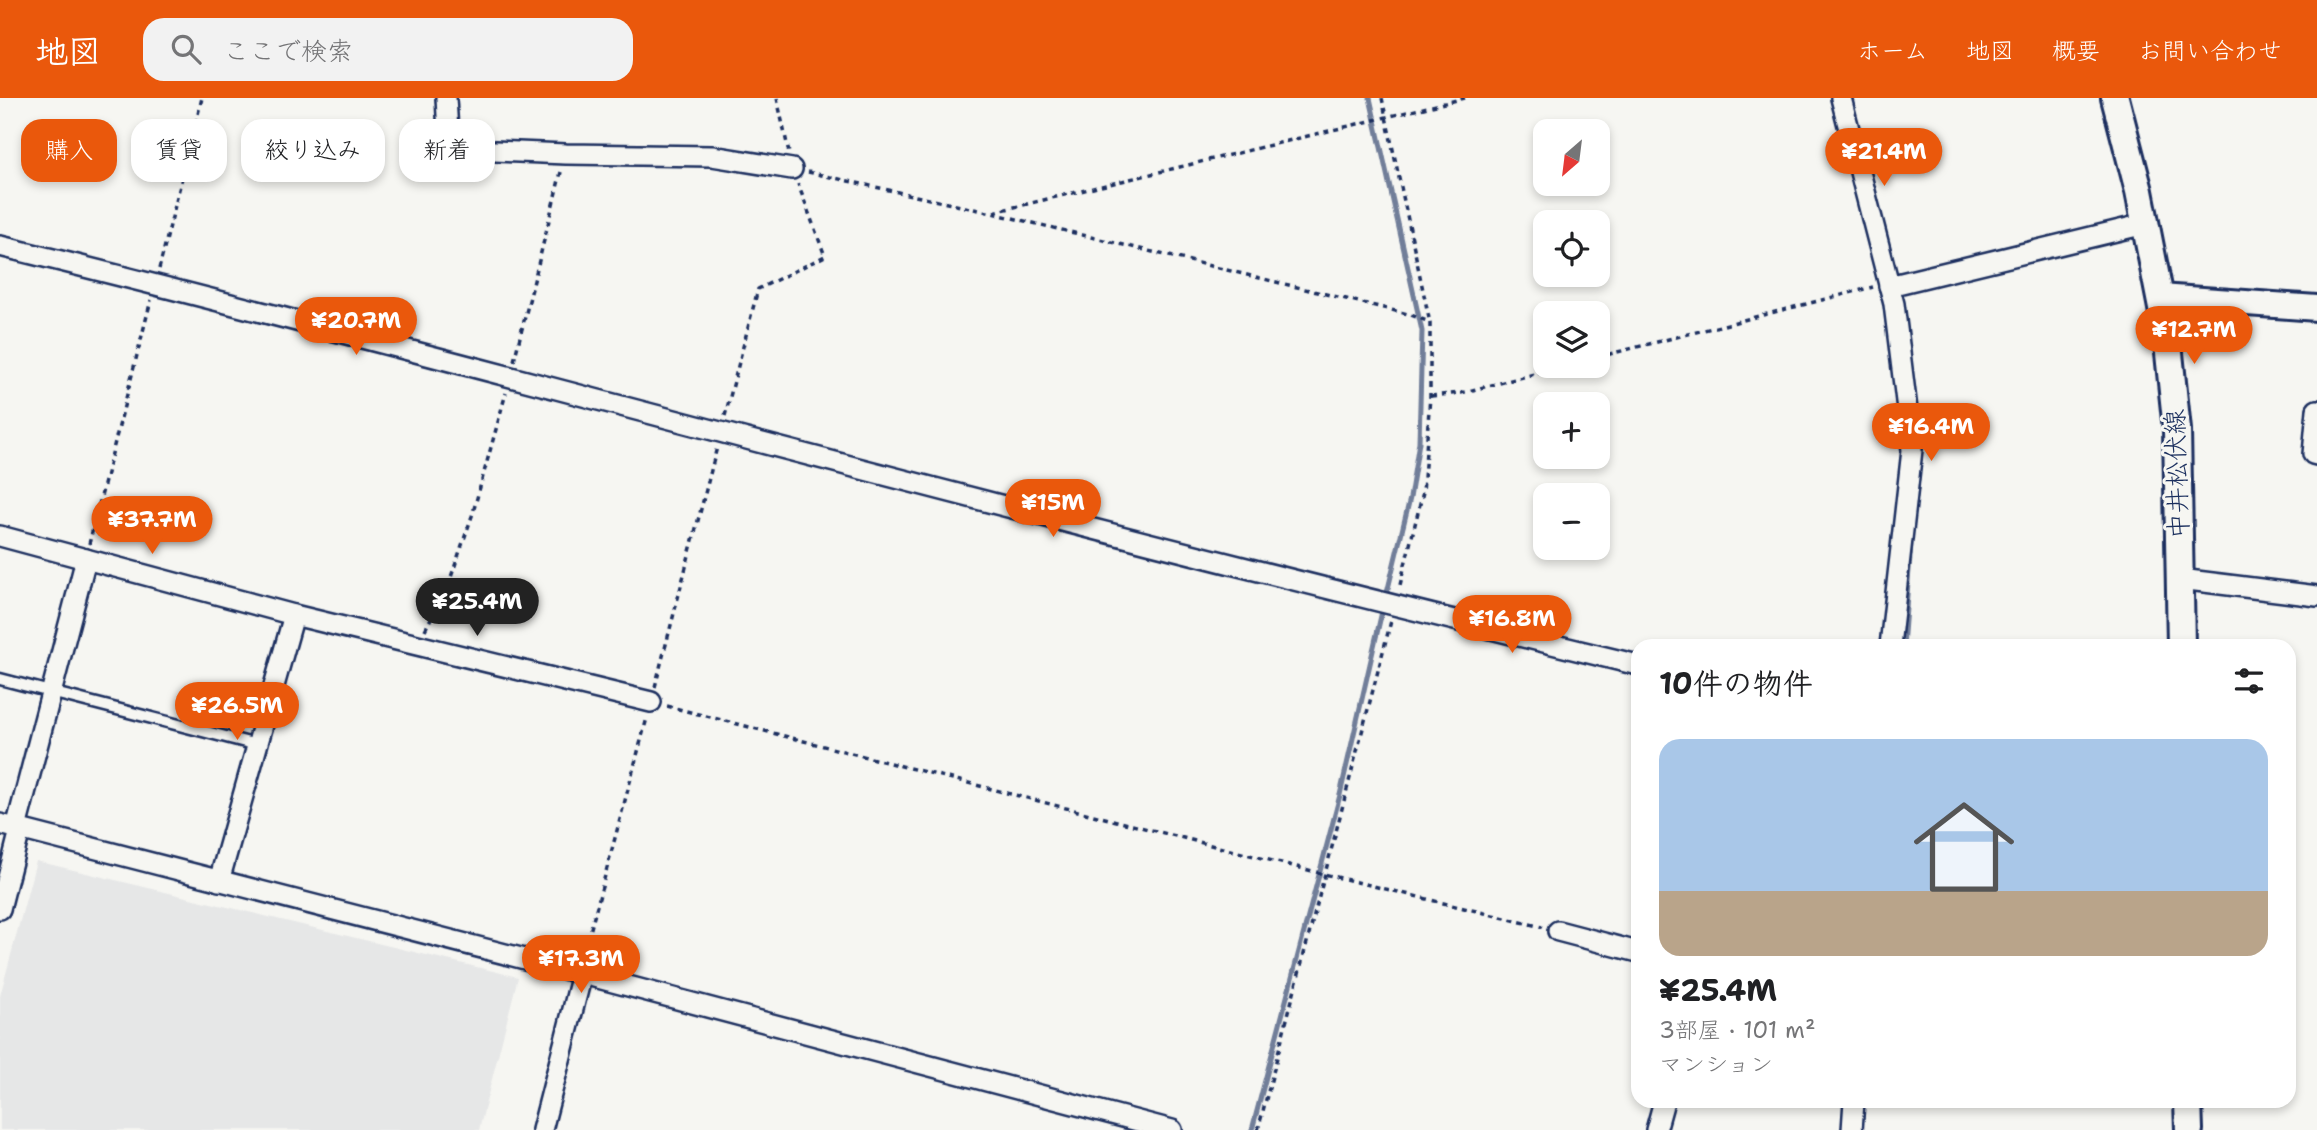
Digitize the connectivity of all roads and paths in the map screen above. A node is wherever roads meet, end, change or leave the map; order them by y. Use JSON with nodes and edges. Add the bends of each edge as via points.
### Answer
{"nodes":[{"id":1,"x":202,"y":98,"type":"edge"},
{"id":2,"x":446,"y":98,"type":"edge"},
{"id":3,"x":777,"y":98,"type":"edge"},
{"id":4,"x":1382,"y":98,"type":"edge"},
{"id":5,"x":1465,"y":98,"type":"edge"},
{"id":6,"x":1841,"y":98,"type":"edge"},
{"id":7,"x":2115,"y":98,"type":"edge"},
{"id":8,"x":1386,"y":117,"type":"junction"},
{"id":9,"x":566,"y":154,"type":"junction"},
{"id":10,"x":792,"y":169,"type":"junction"},
{"id":11,"x":992,"y":213,"type":"junction"},
{"id":12,"x":2145,"y":224,"type":"junction"},
{"id":13,"x":0,"y":246,"type":"edge"},
{"id":14,"x":155,"y":284,"type":"junction"},
{"id":15,"x":1889,"y":286,"type":"junction"},
{"id":16,"x":2160,"y":297,"type":"junction"},
{"id":17,"x":2317,"y":309,"type":"edge"},
{"id":18,"x":1430,"y":323,"type":"junction"},
{"id":19,"x":1610,"y":354,"type":"edge"},
{"id":20,"x":1533,"y":374,"type":"edge"},
{"id":21,"x":510,"y":376,"type":"junction"},
{"id":22,"x":1430,"y":396,"type":"junction"},
{"id":23,"x":2317,"y":410,"type":"edge"},
{"id":24,"x":721,"y":433,"type":"junction"},
{"id":25,"x":2317,"y":455,"type":"edge"},
{"id":26,"x":0,"y":536,"type":"edge"},
{"id":27,"x":86,"y":559,"type":"junction"},
{"id":28,"x":2180,"y":579,"type":"junction"},
{"id":29,"x":2317,"y":596,"type":"edge"},
{"id":30,"x":1395,"y":606,"type":"junction"},
{"id":31,"x":294,"y":615,"type":"junction"},
{"id":32,"x":1891,"y":639,"type":"edge"},
{"id":33,"x":2181,"y":639,"type":"edge"},
{"id":34,"x":419,"y":645,"type":"junction"},
{"id":35,"x":1631,"y":663,"type":"edge"},
{"id":36,"x":0,"y":679,"type":"edge"},
{"id":37,"x":52,"y":692,"type":"junction"},
{"id":38,"x":651,"y":702,"type":"junction"},
{"id":39,"x":257,"y":745,"type":"junction"},
{"id":40,"x":12,"y":827,"type":"edge"},
{"id":41,"x":1324,"y":874,"type":"junction"},
{"id":42,"x":219,"y":881,"type":"junction"},
{"id":43,"x":0,"y":909,"type":"edge"},
{"id":44,"x":1558,"y":931,"type":"joint"},
{"id":45,"x":1631,"y":950,"type":"edge"},
{"id":46,"x":580,"y":974,"type":"junction"},
{"id":47,"x":1662,"y":1108,"type":"edge"},
{"id":48,"x":1854,"y":1108,"type":"edge"},
{"id":49,"x":2188,"y":1108,"type":"edge"},
{"id":50,"x":542,"y":1130,"type":"edge"},
{"id":51,"x":1172,"y":1130,"type":"edge"},
{"id":52,"x":1258,"y":1130,"type":"edge"},
{"id":53,"x":1656,"y":1130,"type":"edge"},
{"id":54,"x":1852,"y":1130,"type":"edge"},
{"id":55,"x":2189,"y":1130,"type":"edge"}],
"edges":[{"from":1,"to":14,"type":"path"},
{"from":2,"to":9,"type":"street","via":[[449,149]]},
{"from":3,"to":10,"type":"path"},
{"from":4,"to":8,"type":"path"},
{"from":5,"to":8,"type":"path"},
{"from":6,"to":15,"type":"street"},
{"from":7,"to":12,"type":"main road","name":"中井松伏線"},
{"from":8,"to":11,"type":"path"},
{"from":8,"to":18,"type":"path"},
{"from":9,"to":10,"type":"street","via":[[720,157]]},
{"from":9,"to":21,"type":"path"},
{"from":10,"to":11,"type":"path"},
{"from":10,"to":24,"type":"path","via":[[825,256],[758,289]]},
{"from":11,"to":18,"type":"path"},
{"from":12,"to":15,"type":"street"},
{"from":12,"to":16,"type":"main road","name":"中井松伏線"},
{"from":13,"to":14,"type":"street"},
{"from":14,"to":21,"type":"street"},
{"from":14,"to":27,"type":"path"},
{"from":15,"to":19,"type":"path"},
{"from":15,"to":32,"type":"street","via":[[1912,450]]},
{"from":16,"to":17,"type":"street"},
{"from":16,"to":28,"type":"main road","name":"中井松伏線","via":[[2177,430]]},
{"from":18,"to":22,"type":"path"},
{"from":20,"to":22,"type":"path"},
{"from":21,"to":24,"type":"street"},
{"from":21,"to":34,"type":"path","via":[[472,516],[449,583]]},
{"from":22,"to":30,"type":"path","via":[[1423,492]]},
{"from":23,"to":25,"type":"street","via":[[2313,454]]},
{"from":24,"to":30,"type":"street"},
{"from":24,"to":38,"type":"path"},
{"from":26,"to":27,"type":"street"},
{"from":27,"to":31,"type":"street"},
{"from":27,"to":37,"type":"street"},
{"from":28,"to":29,"type":"street"},
{"from":28,"to":33,"type":"main road","name":"中井松伏線"},
{"from":30,"to":35,"type":"street"},
{"from":30,"to":41,"type":"path"},
{"from":31,"to":34,"type":"street"},
{"from":31,"to":39,"type":"street"},
{"from":34,"to":38,"type":"street"},
{"from":36,"to":37,"type":"lane"},
{"from":37,"to":39,"type":"lane"},
{"from":37,"to":40,"type":"street"},
{"from":38,"to":41,"type":"path"},
{"from":38,"to":46,"type":"path"},
{"from":39,"to":42,"type":"street"},
{"from":40,"to":42,"type":"street"},
{"from":40,"to":43,"type":"street"},
{"from":41,"to":44,"type":"path"},
{"from":41,"to":52,"type":"path"},
{"from":42,"to":46,"type":"street"},
{"from":44,"to":45,"type":"street"},
{"from":46,"to":50,"type":"street"},
{"from":46,"to":51,"type":"street"},
{"from":47,"to":53,"type":"street"},
{"from":48,"to":54,"type":"street"},
{"from":49,"to":55,"type":"main road"}]}
